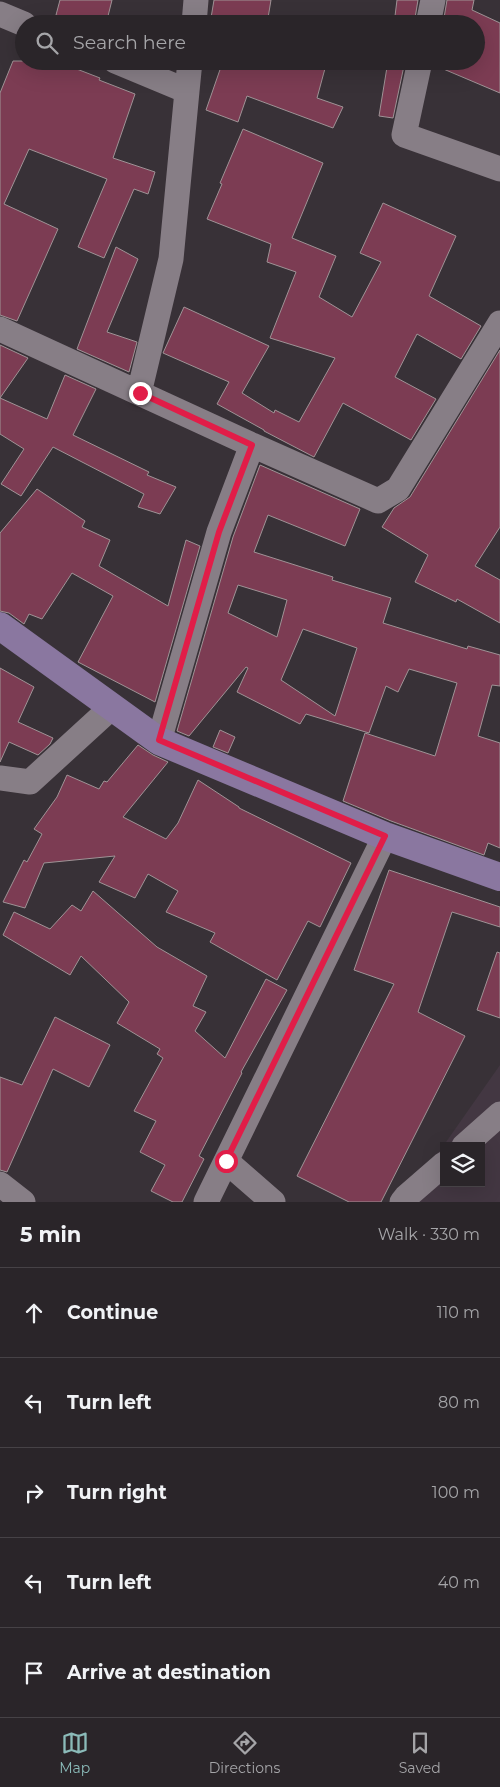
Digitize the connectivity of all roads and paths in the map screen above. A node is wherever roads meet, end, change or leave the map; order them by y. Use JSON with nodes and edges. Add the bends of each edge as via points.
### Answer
{"nodes":[{"id":1,"x":196,"y":0,"type":"edge"},
{"id":2,"x":433,"y":0,"type":"edge"},
{"id":3,"x":0,"y":14,"type":"edge"},
{"id":4,"x":195,"y":15,"type":"edge"},
{"id":5,"x":430,"y":15,"type":"edge"},
{"id":6,"x":15,"y":20,"type":"edge"},
{"id":7,"x":137,"y":70,"type":"edge"},
{"id":8,"x":189,"y":70,"type":"edge"},
{"id":9,"x":418,"y":70,"type":"edge"},
{"id":10,"x":187,"y":91,"type":"junction"},
{"id":11,"x":500,"y":169,"type":"edge"},
{"id":12,"x":500,"y":323,"type":"edge"},
{"id":13,"x":0,"y":329,"type":"edge"},
{"id":14,"x":140,"y":393,"type":"junction"},
{"id":15,"x":252,"y":445,"type":"junction"},
{"id":16,"x":0,"y":626,"type":"edge"},
{"id":17,"x":112,"y":707,"type":"junction"},
{"id":18,"x":159,"y":740,"type":"junction"},
{"id":19,"x":0,"y":778,"type":"edge"},
{"id":20,"x":385,"y":836,"type":"junction"},
{"id":21,"x":500,"y":878,"type":"edge"},
{"id":22,"x":500,"y":1114,"type":"edge"},
{"id":23,"x":468,"y":1142,"type":"edge"},
{"id":24,"x":226,"y":1161,"type":"junction"},
{"id":25,"x":440,"y":1168,"type":"edge"},
{"id":26,"x":0,"y":1184,"type":"edge"},
{"id":27,"x":23,"y":1202,"type":"edge"},
{"id":28,"x":206,"y":1202,"type":"edge"},
{"id":29,"x":273,"y":1202,"type":"edge"},
{"id":30,"x":402,"y":1202,"type":"edge"}],
"edges":[{"from":1,"to":4,"type":"street"},
{"from":2,"to":5,"type":"street"},
{"from":3,"to":6,"type":"street"},
{"from":7,"to":10,"type":"street"},
{"from":8,"to":10,"type":"street"},
{"from":9,"to":11,"type":"street","via":[[404,135]]},
{"from":10,"to":14,"type":"street","via":[[171,259]]},
{"from":12,"to":15,"type":"street","via":[[398,489],[378,501]]},
{"from":13,"to":14,"type":"street"},
{"from":14,"to":15,"type":"street"},
{"from":15,"to":18,"type":"street","via":[[219,532]]},
{"from":16,"to":17,"type":"street"},
{"from":17,"to":18,"type":"street"},
{"from":17,"to":19,"type":"street","via":[[30,782]]},
{"from":18,"to":20,"type":"street"},
{"from":20,"to":21,"type":"street"},
{"from":20,"to":24,"type":"street"},
{"from":22,"to":23,"type":"street"},
{"from":24,"to":28,"type":"street"},
{"from":24,"to":29,"type":"street"},
{"from":25,"to":30,"type":"street"},
{"from":26,"to":27,"type":"street"}]}
